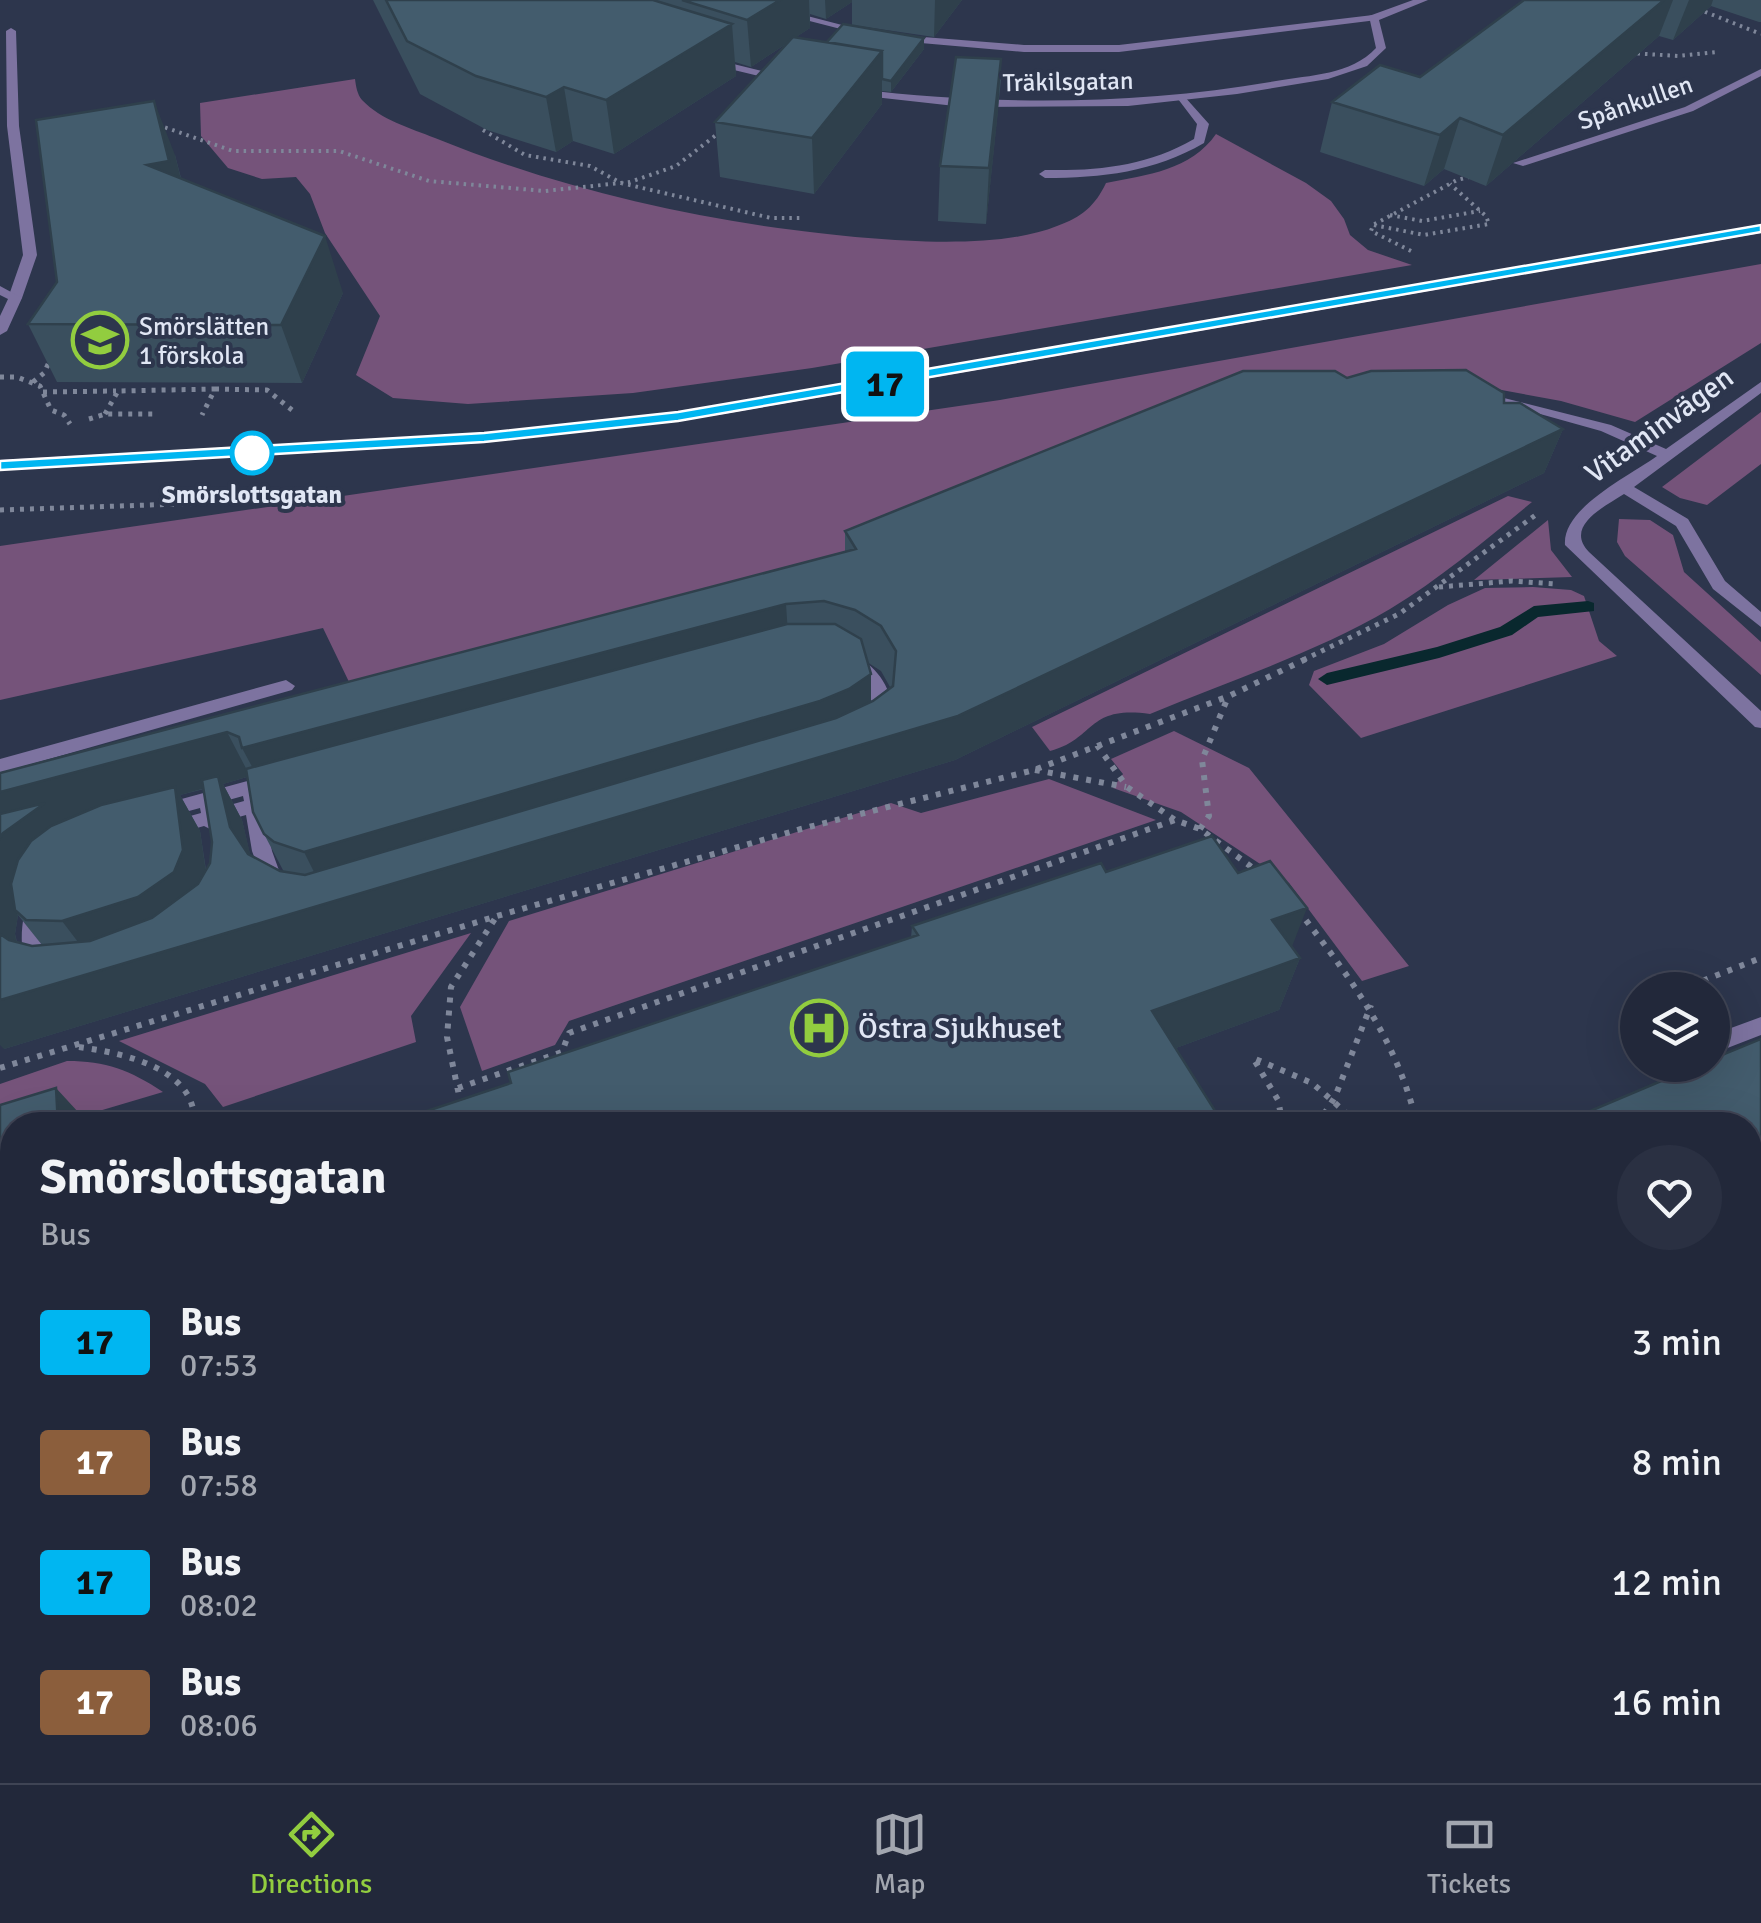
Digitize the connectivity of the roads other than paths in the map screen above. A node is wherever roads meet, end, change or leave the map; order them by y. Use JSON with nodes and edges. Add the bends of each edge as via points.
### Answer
{"nodes":[{"id":1,"x":733,"y":0,"type":"edge"},
{"id":2,"x":1423,"y":0,"type":"edge"},
{"id":3,"x":1373,"y":18,"type":"junction"},
{"id":4,"x":12,"y":31,"type":"dead end"},
{"id":5,"x":870,"y":34,"type":"edge"},
{"id":6,"x":885,"y":36,"type":"edge"},
{"id":7,"x":694,"y":57,"type":"edge"},
{"id":8,"x":1761,"y":72,"type":"edge"},
{"id":9,"x":795,"y":82,"type":"edge"},
{"id":10,"x":850,"y":91,"type":"edge"},
{"id":11,"x":1184,"y":99,"type":"junction"},
{"id":12,"x":1519,"y":163,"type":"edge"},
{"id":13,"x":1045,"y":174,"type":"dead end"},
{"id":14,"x":1761,"y":229,"type":"edge"},
{"id":15,"x":0,"y":290,"type":"edge"},
{"id":16,"x":15,"y":298,"type":"junction"},
{"id":17,"x":0,"y":331,"type":"edge"},
{"id":18,"x":1761,"y":386,"type":"edge"},
{"id":19,"x":1486,"y":399,"type":"edge"},
{"id":20,"x":1558,"y":415,"type":"junction"},
{"id":21,"x":1526,"y":428,"type":"edge"},
{"id":22,"x":1668,"y":455,"type":"junction"},
{"id":23,"x":0,"y":465,"type":"edge"},
{"id":24,"x":1624,"y":487,"type":"junction"},
{"id":25,"x":1761,"y":621,"type":"edge"},
{"id":26,"x":839,"y":655,"type":"edge"},
{"id":27,"x":286,"y":686,"type":"dead end"},
{"id":28,"x":1761,"y":722,"type":"edge"},
{"id":29,"x":867,"y":737,"type":"edge"},
{"id":30,"x":0,"y":766,"type":"edge"},
{"id":31,"x":290,"y":796,"type":"edge"},
{"id":32,"x":208,"y":799,"type":"junction"},
{"id":33,"x":216,"y":849,"type":"edge"},
{"id":34,"x":47,"y":883,"type":"edge"},
{"id":35,"x":296,"y":902,"type":"edge"},
{"id":36,"x":57,"y":974,"type":"edge"},
{"id":37,"x":1761,"y":1026,"type":"edge"},
{"id":38,"x":1730,"y":1037,"type":"edge"}],
"edges":[{"from":1,"to":5,"type":"street"},
{"from":2,"to":3,"type":"street"},
{"from":3,"to":6,"type":"street","via":[[1100,49]]},
{"from":3,"to":11,"type":"street","name":"Träkilsgatan","via":[[1382,48],[1374,59],[1303,80]]},
{"from":4,"to":16,"type":"street","via":[[13,126],[30,255]]},
{"from":7,"to":9,"type":"street"},
{"from":8,"to":12,"type":"street","name":"Spånkullen","via":[[1689,109]]},
{"from":10,"to":11,"type":"street","name":"Träkilsgatan","via":[[1000,104]]},
{"from":11,"to":13,"type":"street","via":[[1204,124],[1200,141],[1176,156],[1135,170]]},
{"from":14,"to":23,"type":"street","via":[[678,416],[387,445]]},
{"from":15,"to":16,"type":"street"},
{"from":16,"to":17,"type":"street"},
{"from":18,"to":22,"type":"street","name":"Vitaminvägen"},
{"from":19,"to":20,"type":"street"},
{"from":20,"to":21,"type":"street"},
{"from":20,"to":22,"type":"street"},
{"from":22,"to":24,"type":"street","name":"Vitaminvägen"},
{"from":24,"to":25,"type":"street","via":[[1682,523],[1719,584]]},
{"from":24,"to":28,"type":"street","name":"Vitaminvägen","via":[[1585,512],[1572,531],[1573,544]]},
{"from":26,"to":29,"type":"street","via":[[871,676],[884,706],[884,722]]},
{"from":27,"to":30,"type":"street"},
{"from":31,"to":32,"type":"street","via":[[153,824]]},
{"from":32,"to":33,"type":"street"},
{"from":32,"to":35,"type":"street","via":[[251,788],[271,883]]},
{"from":34,"to":36,"type":"street","via":[[29,922],[31,942],[37,960]]},
{"from":37,"to":38,"type":"street"}]}
